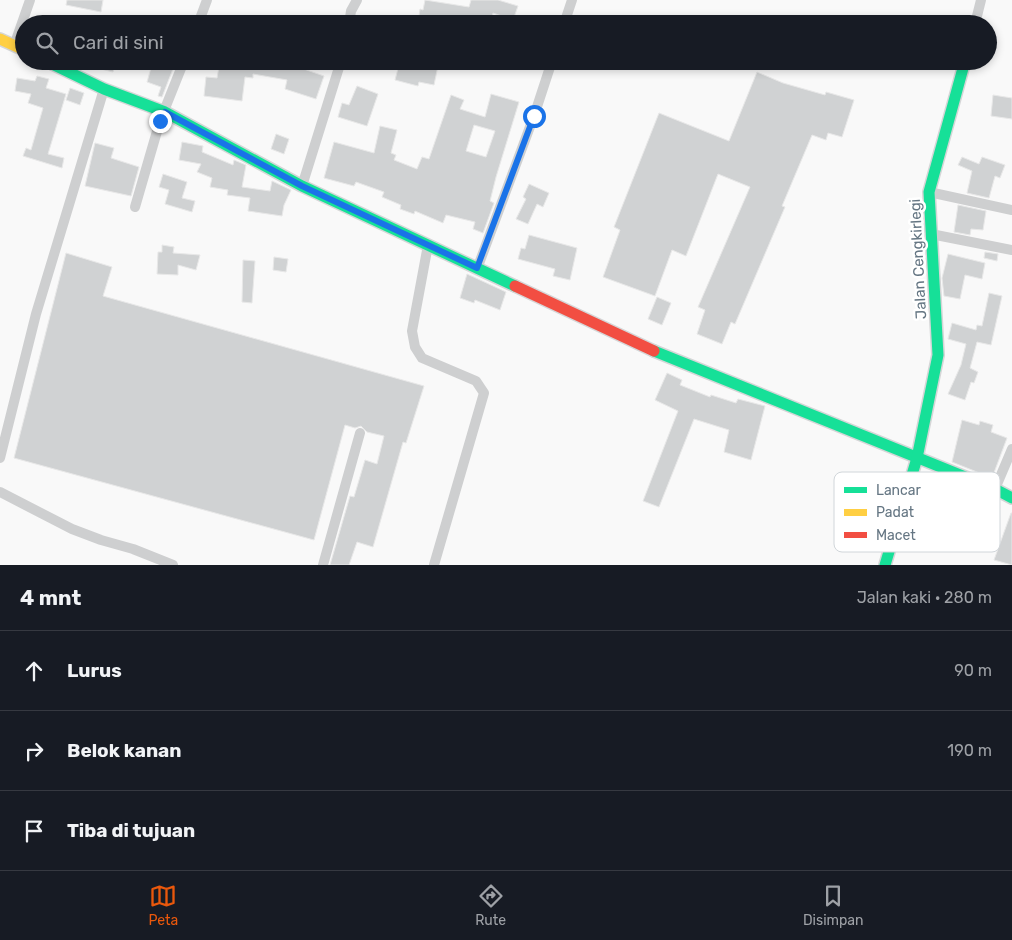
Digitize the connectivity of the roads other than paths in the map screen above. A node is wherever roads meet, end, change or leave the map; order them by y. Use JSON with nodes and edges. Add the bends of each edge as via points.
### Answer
{"nodes":[{"id":1,"x":30,"y":0,"type":"edge"},
{"id":2,"x":207,"y":0,"type":"edge"},
{"id":3,"x":357,"y":0,"type":"edge"},
{"id":4,"x":572,"y":0,"type":"edge"},
{"id":5,"x":981,"y":0,"type":"edge"},
{"id":6,"x":27,"y":15,"type":"edge"},
{"id":7,"x":201,"y":15,"type":"edge"},
{"id":8,"x":350,"y":15,"type":"edge"},
{"id":9,"x":567,"y":15,"type":"edge"},
{"id":10,"x":977,"y":15,"type":"edge"},
{"id":11,"x":0,"y":38,"type":"edge"},
{"id":12,"x":15,"y":46,"type":"edge"},
{"id":13,"x":65,"y":70,"type":"edge"},
{"id":14,"x":181,"y":70,"type":"edge"},
{"id":15,"x":338,"y":70,"type":"edge"},
{"id":16,"x":549,"y":70,"type":"edge"},
{"id":17,"x":963,"y":70,"type":"edge"},
{"id":18,"x":104,"y":89,"type":"junction"},
{"id":19,"x":165,"y":112,"type":"junction"},
{"id":20,"x":302,"y":186,"type":"junction"},
{"id":21,"x":929,"y":192,"type":"junction"},
{"id":22,"x":135,"y":207,"type":"dead end"},
{"id":23,"x":1012,"y":210,"type":"edge"},
{"id":24,"x":931,"y":234,"type":"junction"},
{"id":25,"x":428,"y":245,"type":"junction"},
{"id":26,"x":1012,"y":250,"type":"edge"},
{"id":27,"x":477,"y":268,"type":"junction"},
{"id":28,"x":360,"y":433,"type":"dead end"},
{"id":29,"x":1012,"y":448,"type":"edge"},
{"id":30,"x":0,"y":458,"type":"edge"},
{"id":31,"x":917,"y":458,"type":"junction"},
{"id":32,"x":913,"y":472,"type":"edge"},
{"id":33,"x":952,"y":472,"type":"edge"},
{"id":34,"x":1000,"y":477,"type":"edge"},
{"id":35,"x":0,"y":492,"type":"edge"},
{"id":36,"x":1000,"y":492,"type":"edge"},
{"id":37,"x":1012,"y":498,"type":"edge"},
{"id":38,"x":890,"y":552,"type":"edge"},
{"id":39,"x":173,"y":565,"type":"edge"},
{"id":40,"x":323,"y":565,"type":"edge"},
{"id":41,"x":434,"y":565,"type":"edge"},
{"id":42,"x":886,"y":565,"type":"edge"}],
"edges":[{"from":1,"to":6,"type":"street"},
{"from":2,"to":7,"type":"street"},
{"from":3,"to":8,"type":"street"},
{"from":4,"to":9,"type":"street"},
{"from":5,"to":10,"type":"street"},
{"from":11,"to":12,"type":"street"},
{"from":13,"to":18,"type":"street"},
{"from":14,"to":19,"type":"street"},
{"from":15,"to":20,"type":"street"},
{"from":16,"to":27,"type":"street"},
{"from":17,"to":21,"type":"street","name":"Jalan Cengkirlegi"},
{"from":18,"to":19,"type":"street"},
{"from":18,"to":30,"type":"street","via":[[32,330]]},
{"from":19,"to":20,"type":"street"},
{"from":19,"to":22,"type":"street"},
{"from":20,"to":25,"type":"street"},
{"from":21,"to":23,"type":"street"},
{"from":21,"to":24,"type":"street","name":"Jalan Cengkirlegi"},
{"from":24,"to":26,"type":"street"},
{"from":24,"to":31,"type":"street","name":"Jalan Cengkirlegi","via":[[938,355]]},
{"from":25,"to":27,"type":"street"},
{"from":25,"to":41,"type":"street","via":[[412,331],[414,346],[422,358],[476,381],[484,393]]},
{"from":27,"to":31,"type":"street","via":[[646,348]]},
{"from":28,"to":40,"type":"street"},
{"from":29,"to":34,"type":"street"},
{"from":31,"to":32,"type":"street","name":"Jalan Cengkirlegi"},
{"from":31,"to":33,"type":"street"},
{"from":35,"to":39,"type":"street","via":[[72,529]]},
{"from":36,"to":37,"type":"street"},
{"from":38,"to":42,"type":"street","name":"Jalan Cengkirlegi"}]}
